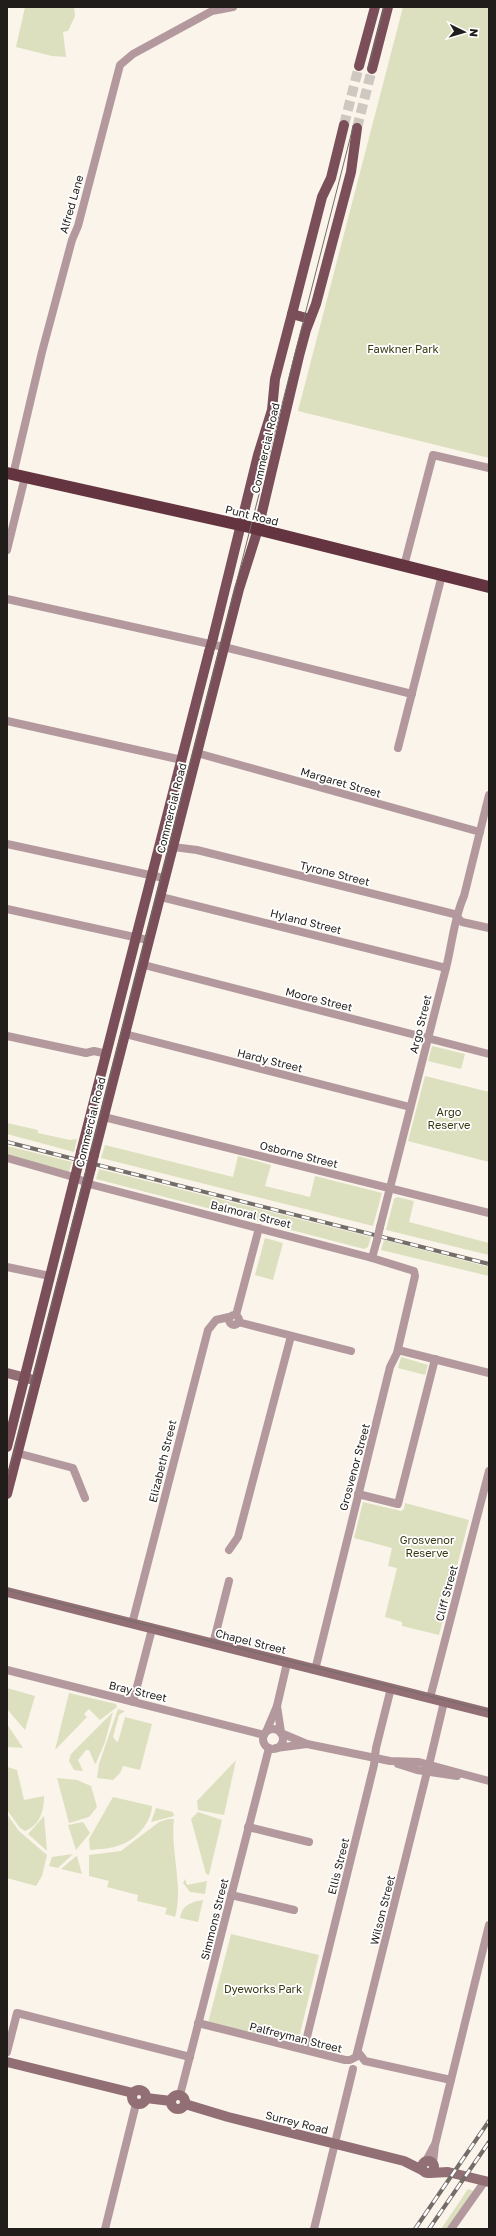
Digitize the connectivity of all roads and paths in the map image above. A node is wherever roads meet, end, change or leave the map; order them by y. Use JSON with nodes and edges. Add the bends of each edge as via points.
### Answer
{"nodes":[{"id":1,"x":233,"y":7,"type":"edge"},
{"id":2,"x":375,"y":7,"type":"edge"},
{"id":3,"x":388,"y":7,"type":"edge"},
{"id":4,"x":359,"y":66,"type":"tunnel mouth"},
{"id":5,"x":372,"y":70,"type":"tunnel mouth"},
{"id":6,"x":344,"y":125,"type":"tunnel mouth"},
{"id":7,"x":357,"y":128,"type":"tunnel mouth"},
{"id":8,"x":292,"y":314,"type":"junction"},
{"id":9,"x":310,"y":318,"type":"junction"},
{"id":10,"x":489,"y":468,"type":"edge"},
{"id":11,"x":10,"y":474,"type":"edge"},
{"id":12,"x":26,"y":477,"type":"junction"},
{"id":13,"x":240,"y":525,"type":"junction"},
{"id":14,"x":258,"y":529,"type":"junction"},
{"id":15,"x":7,"y":550,"type":"edge"},
{"id":16,"x":404,"y":566,"type":"junction"},
{"id":17,"x":442,"y":574,"type":"junction"},
{"id":18,"x":489,"y":586,"type":"edge"},
{"id":19,"x":7,"y":599,"type":"edge"},
{"id":20,"x":219,"y":644,"type":"junction"},
{"id":21,"x":412,"y":694,"type":"junction"},
{"id":22,"x":7,"y":721,"type":"edge"},
{"id":23,"x":398,"y":748,"type":"dead end"},
{"id":24,"x":197,"y":753,"type":"junction"},
{"id":25,"x":182,"y":760,"type":"junction"},
{"id":26,"x":489,"y":795,"type":"edge"},
{"id":27,"x":480,"y":832,"type":"junction"},
{"id":28,"x":7,"y":844,"type":"edge"},
{"id":29,"x":174,"y":847,"type":"junction"},
{"id":30,"x":156,"y":876,"type":"junction"},
{"id":31,"x":161,"y":897,"type":"junction"},
{"id":32,"x":7,"y":910,"type":"edge"},
{"id":33,"x":457,"y":917,"type":"junction"},
{"id":34,"x":489,"y":928,"type":"edge"},
{"id":35,"x":140,"y":939,"type":"junction"},
{"id":36,"x":144,"y":965,"type":"junction"},
{"id":37,"x":446,"y":968,"type":"junction"},
{"id":38,"x":125,"y":1034,"type":"junction"},
{"id":39,"x":7,"y":1036,"type":"edge"},
{"id":40,"x":428,"y":1038,"type":"junction"},
{"id":41,"x":107,"y":1054,"type":"junction"},
{"id":42,"x":489,"y":1054,"type":"edge"},
{"id":43,"x":410,"y":1107,"type":"junction"},
{"id":44,"x":104,"y":1117,"type":"junction"},
{"id":45,"x":7,"y":1158,"type":"edge"},
{"id":46,"x":81,"y":1180,"type":"junction"},
{"id":47,"x":390,"y":1189,"type":"junction"},
{"id":48,"x":489,"y":1213,"type":"edge"},
{"id":49,"x":259,"y":1228,"type":"junction"},
{"id":50,"x":372,"y":1258,"type":"junction"},
{"id":51,"x":7,"y":1267,"type":"edge"},
{"id":52,"x":414,"y":1271,"type":"joint"},
{"id":53,"x":50,"y":1276,"type":"junction"},
{"id":54,"x":234,"y":1318,"type":"junction"},
{"id":55,"x":291,"y":1336,"type":"junction"},
{"id":56,"x":398,"y":1350,"type":"junction"},
{"id":57,"x":351,"y":1351,"type":"dead end"},
{"id":58,"x":435,"y":1359,"type":"junction"},
{"id":59,"x":7,"y":1373,"type":"edge"},
{"id":60,"x":489,"y":1373,"type":"edge"},
{"id":61,"x":27,"y":1378,"type":"junction"},
{"id":62,"x":7,"y":1447,"type":"edge"},
{"id":63,"x":17,"y":1453,"type":"junction"},
{"id":64,"x":489,"y":1471,"type":"edge"},
{"id":65,"x":487,"y":1490,"type":"edge"},
{"id":66,"x":7,"y":1494,"type":"edge"},
{"id":67,"x":358,"y":1494,"type":"junction"},
{"id":68,"x":84,"y":1498,"type":"dead end"},
{"id":69,"x":229,"y":1550,"type":"dead end"},
{"id":70,"x":229,"y":1581,"type":"dead end"},
{"id":71,"x":7,"y":1592,"type":"edge"},
{"id":72,"x":132,"y":1624,"type":"junction"},
{"id":73,"x":152,"y":1629,"type":"junction"},
{"id":74,"x":213,"y":1644,"type":"junction"},
{"id":75,"x":287,"y":1662,"type":"junction"},
{"id":76,"x":7,"y":1670,"type":"edge"},
{"id":77,"x":314,"y":1670,"type":"junction"},
{"id":78,"x":391,"y":1688,"type":"junction"},
{"id":79,"x":430,"y":1698,"type":"junction"},
{"id":80,"x":133,"y":1702,"type":"junction"},
{"id":81,"x":444,"y":1702,"type":"junction"},
{"id":82,"x":277,"y":1706,"type":"junction"},
{"id":83,"x":489,"y":1713,"type":"edge"},
{"id":84,"x":265,"y":1733,"type":"junction"},
{"id":85,"x":281,"y":1733,"type":"junction"},
{"id":86,"x":307,"y":1744,"type":"junction"},
{"id":87,"x":273,"y":1748,"type":"junction"},
{"id":88,"x":375,"y":1758,"type":"junction"},
{"id":89,"x":428,"y":1768,"type":"junction"},
{"id":90,"x":489,"y":1781,"type":"edge"},
{"id":91,"x":248,"y":1827,"type":"junction"},
{"id":92,"x":309,"y":1842,"type":"dead end"},
{"id":93,"x":231,"y":1895,"type":"junction"},
{"id":94,"x":294,"y":1910,"type":"dead end"},
{"id":95,"x":489,"y":1925,"type":"edge"},
{"id":96,"x":198,"y":2023,"type":"junction"},
{"id":97,"x":304,"y":2049,"type":"junction"},
{"id":98,"x":7,"y":2052,"type":"edge"},
{"id":99,"x":358,"y":2052,"type":"junction"},
{"id":100,"x":190,"y":2057,"type":"junction"},
{"id":101,"x":7,"y":2062,"type":"edge"},
{"id":102,"x":353,"y":2069,"type":"dead end"},
{"id":103,"x":451,"y":2080,"type":"junction"},
{"id":104,"x":132,"y":2093,"type":"junction"},
{"id":105,"x":146,"y":2098,"type":"junction"},
{"id":106,"x":183,"y":2099,"type":"junction"},
{"id":107,"x":136,"y":2104,"type":"junction"},
{"id":108,"x":335,"y":2144,"type":"junction"},
{"id":109,"x":428,"y":2166,"type":"junction"},
{"id":110,"x":487,"y":2182,"type":"edge"},
{"id":111,"x":105,"y":2229,"type":"edge"},
{"id":112,"x":314,"y":2229,"type":"edge"},
{"id":113,"x":451,"y":2229,"type":"edge"}],
"edges":[{"from":1,"to":11,"type":"street","name":"Alfred Lane","via":[[212,11],[133,54],[120,65]]},
{"from":2,"to":4,"type":"main road"},
{"from":3,"to":5,"type":"main road"},
{"from":6,"to":8,"type":"main road","name":"Commercial Road","via":[[331,178],[322,197]]},
{"from":7,"to":9,"type":"main road","name":"Commercial Road","via":[[351,172]]},
{"from":8,"to":9,"type":"main road"},
{"from":8,"to":13,"type":"main road","name":"Commercial Road","via":[[275,379],[272,410]]},
{"from":9,"to":14,"type":"main road","name":"Commercial Road"},
{"from":10,"to":16,"type":"street","via":[[433,454]]},
{"from":11,"to":12,"type":"highway","name":"Punt Road"},
{"from":12,"to":13,"type":"highway","name":"Punt Road"},
{"from":12,"to":15,"type":"street"},
{"from":13,"to":14,"type":"highway","name":"Punt Road"},
{"from":13,"to":20,"type":"main road","name":"Commercial Road"},
{"from":14,"to":16,"type":"highway","name":"Punt Road"},
{"from":14,"to":20,"type":"main road","name":"Commercial Road"},
{"from":16,"to":17,"type":"highway","name":"Punt Road"},
{"from":17,"to":18,"type":"highway","name":"Punt Road"},
{"from":17,"to":21,"type":"street"},
{"from":19,"to":20,"type":"street"},
{"from":20,"to":21,"type":"street"},
{"from":20,"to":24,"type":"main road","name":"Commercial Road"},
{"from":20,"to":25,"type":"main road","name":"Commercial Road","bridge":true,"via":[[209,652]]},
{"from":21,"to":23,"type":"street"},
{"from":22,"to":25,"type":"street"},
{"from":24,"to":27,"type":"street","name":"Margaret Street"},
{"from":24,"to":29,"type":"main road","name":"Commercial Road"},
{"from":25,"to":30,"type":"main road","name":"Commercial Road"},
{"from":26,"to":27,"type":"street","name":"Argo Street"},
{"from":27,"to":33,"type":"street","name":"Argo Street"},
{"from":28,"to":30,"type":"street"},
{"from":29,"to":31,"type":"main road","name":"Commercial Road"},
{"from":29,"to":33,"type":"street","name":"Tyrone Street","via":[[203,851]]},
{"from":30,"to":35,"type":"main road","name":"Commercial Road"},
{"from":31,"to":36,"type":"main road","name":"Commercial Road"},
{"from":31,"to":37,"type":"street","name":"Hyland Street"},
{"from":32,"to":35,"type":"street"},
{"from":33,"to":34,"type":"street","name":"Tyrone Street","via":[[462,922]]},
{"from":33,"to":37,"type":"street","name":"Argo Street"},
{"from":35,"to":41,"type":"main road","name":"Commercial Road"},
{"from":36,"to":38,"type":"main road","name":"Commercial Road"},
{"from":36,"to":40,"type":"street","name":"Moore Street"},
{"from":37,"to":40,"type":"street","name":"Argo Street"},
{"from":38,"to":43,"type":"street","name":"Hardy Street"},
{"from":38,"to":44,"type":"main road","name":"Commercial Road"},
{"from":39,"to":41,"type":"street","via":[[86,1053],[94,1051]]},
{"from":40,"to":42,"type":"street","name":"Moore Street"},
{"from":40,"to":43,"type":"street","name":"Argo Street"},
{"from":41,"to":46,"type":"main road","name":"Commercial Road","bridge":true,"via":[[78,1165]]},
{"from":43,"to":47,"type":"street","name":"Argo Street"},
{"from":44,"to":46,"type":"main road","name":"Commercial Road","bridge":true,"via":[[91,1168]]},
{"from":44,"to":47,"type":"street","name":"Osborne Street"},
{"from":45,"to":46,"type":"street","name":"Balmoral Street"},
{"from":46,"to":49,"type":"street","name":"Balmoral Street"},
{"from":46,"to":53,"type":"main road","name":"Commercial Road"},
{"from":46,"to":63,"type":"main road","name":"Commercial Road"},
{"from":47,"to":48,"type":"street","name":"Osborne Street"},
{"from":47,"to":50,"type":"street","name":"Argo Street","bridge":true},
{"from":49,"to":50,"type":"street","name":"Balmoral Street"},
{"from":49,"to":54,"type":"street"},
{"from":50,"to":52,"type":"street","name":"Balmoral Street"},
{"from":51,"to":53,"type":"street"},
{"from":52,"to":56,"type":"street","name":"Grosvenor Street"},
{"from":53,"to":61,"type":"main road","name":"Commercial Road"},
{"from":54,"to":55,"type":"street"},
{"from":54,"to":72,"type":"street","name":"Elizabeth Street","via":[[216,1320],[208,1330]]},
{"from":55,"to":57,"type":"street"},
{"from":55,"to":69,"type":"street","via":[[240,1532],[236,1543]]},
{"from":56,"to":58,"type":"street"},
{"from":56,"to":67,"type":"street","name":"Grosvenor Street","via":[[390,1367]]},
{"from":58,"to":60,"type":"street"},
{"from":58,"to":67,"type":"street","via":[[398,1504]]},
{"from":59,"to":61,"type":"street"},
{"from":61,"to":62,"type":"main road","name":"Commercial Road"},
{"from":63,"to":66,"type":"main road","name":"Commercial Road"},
{"from":63,"to":68,"type":"street","via":[[73,1468]]},
{"from":64,"to":65,"type":"street","name":"Cliff Street"},
{"from":65,"to":79,"type":"street","name":"Cliff Street"},
{"from":67,"to":77,"type":"street","name":"Grosvenor Street"},
{"from":70,"to":74,"type":"street"},
{"from":71,"to":72,"type":"street","name":"Chapel Street"},
{"from":72,"to":73,"type":"street","name":"Chapel Street"},
{"from":73,"to":74,"type":"street","name":"Chapel Street"},
{"from":73,"to":80,"type":"street"},
{"from":74,"to":75,"type":"street","name":"Chapel Street"},
{"from":75,"to":77,"type":"street","name":"Chapel Street"},
{"from":75,"to":82,"type":"street"},
{"from":76,"to":80,"type":"street","name":"Bray Street"},
{"from":77,"to":78,"type":"street","name":"Chapel Street"},
{"from":78,"to":79,"type":"street","name":"Chapel Street"},
{"from":78,"to":88,"type":"street","name":"Ellis Street"},
{"from":79,"to":81,"type":"street","name":"Chapel Street"},
{"from":80,"to":84,"type":"street","name":"Bray Street"},
{"from":81,"to":83,"type":"street","name":"Chapel Street"},
{"from":81,"to":89,"type":"street","name":"Wilson Street"},
{"from":82,"to":84,"type":"street"},
{"from":82,"to":85,"type":"street"},
{"from":84,"to":85,"type":"street","via":[[275,1729]]},
{"from":84,"to":87,"type":"street","via":[[264,1744]]},
{"from":85,"to":86,"type":"street"},
{"from":85,"to":87,"type":"street","via":[[282,1742]]},
{"from":86,"to":87,"type":"street"},
{"from":86,"to":88,"type":"street"},
{"from":87,"to":91,"type":"street","name":"Simmons Street"},
{"from":88,"to":89,"type":"street"},
{"from":88,"to":97,"type":"street","name":"Ellis Street"},
{"from":89,"to":90,"type":"street"},
{"from":89,"to":99,"type":"street","name":"Wilson Street"},
{"from":91,"to":92,"type":"street"},
{"from":91,"to":93,"type":"street","name":"Simmons Street"},
{"from":93,"to":94,"type":"street"},
{"from":93,"to":96,"type":"street","name":"Simmons Street"},
{"from":95,"to":103,"type":"street"},
{"from":96,"to":97,"type":"street","name":"Palfreyman Street"},
{"from":96,"to":100,"type":"street","name":"Simmons Street"},
{"from":97,"to":99,"type":"street","name":"Palfreyman Street","via":[[348,2061],[354,2059]]},
{"from":98,"to":100,"type":"street","via":[[17,2013]]},
{"from":99,"to":103,"type":"street","name":"Palfreyman Street","via":[[366,2061]]},
{"from":100,"to":106,"type":"street","name":"Simmons Street"},
{"from":101,"to":104,"type":"street"},
{"from":102,"to":108,"type":"street"},
{"from":103,"to":109,"type":"street"},
{"from":104,"to":105,"type":"street","via":[[142,2090]]},
{"from":104,"to":107,"type":"street","via":[[132,2100]]},
{"from":105,"to":106,"type":"street","via":[[171,2101],[175,2095]]},
{"from":105,"to":107,"type":"street","via":[[143,2103]]},
{"from":106,"to":108,"type":"street","name":"Surrey Road","via":[[228,2117]]},
{"from":107,"to":111,"type":"street"},
{"from":108,"to":109,"type":"street","name":"Surrey Road"},
{"from":108,"to":112,"type":"street"},
{"from":109,"to":110,"type":"street","name":"Surrey Road"},
{"from":110,"to":113,"type":"street"}]}
